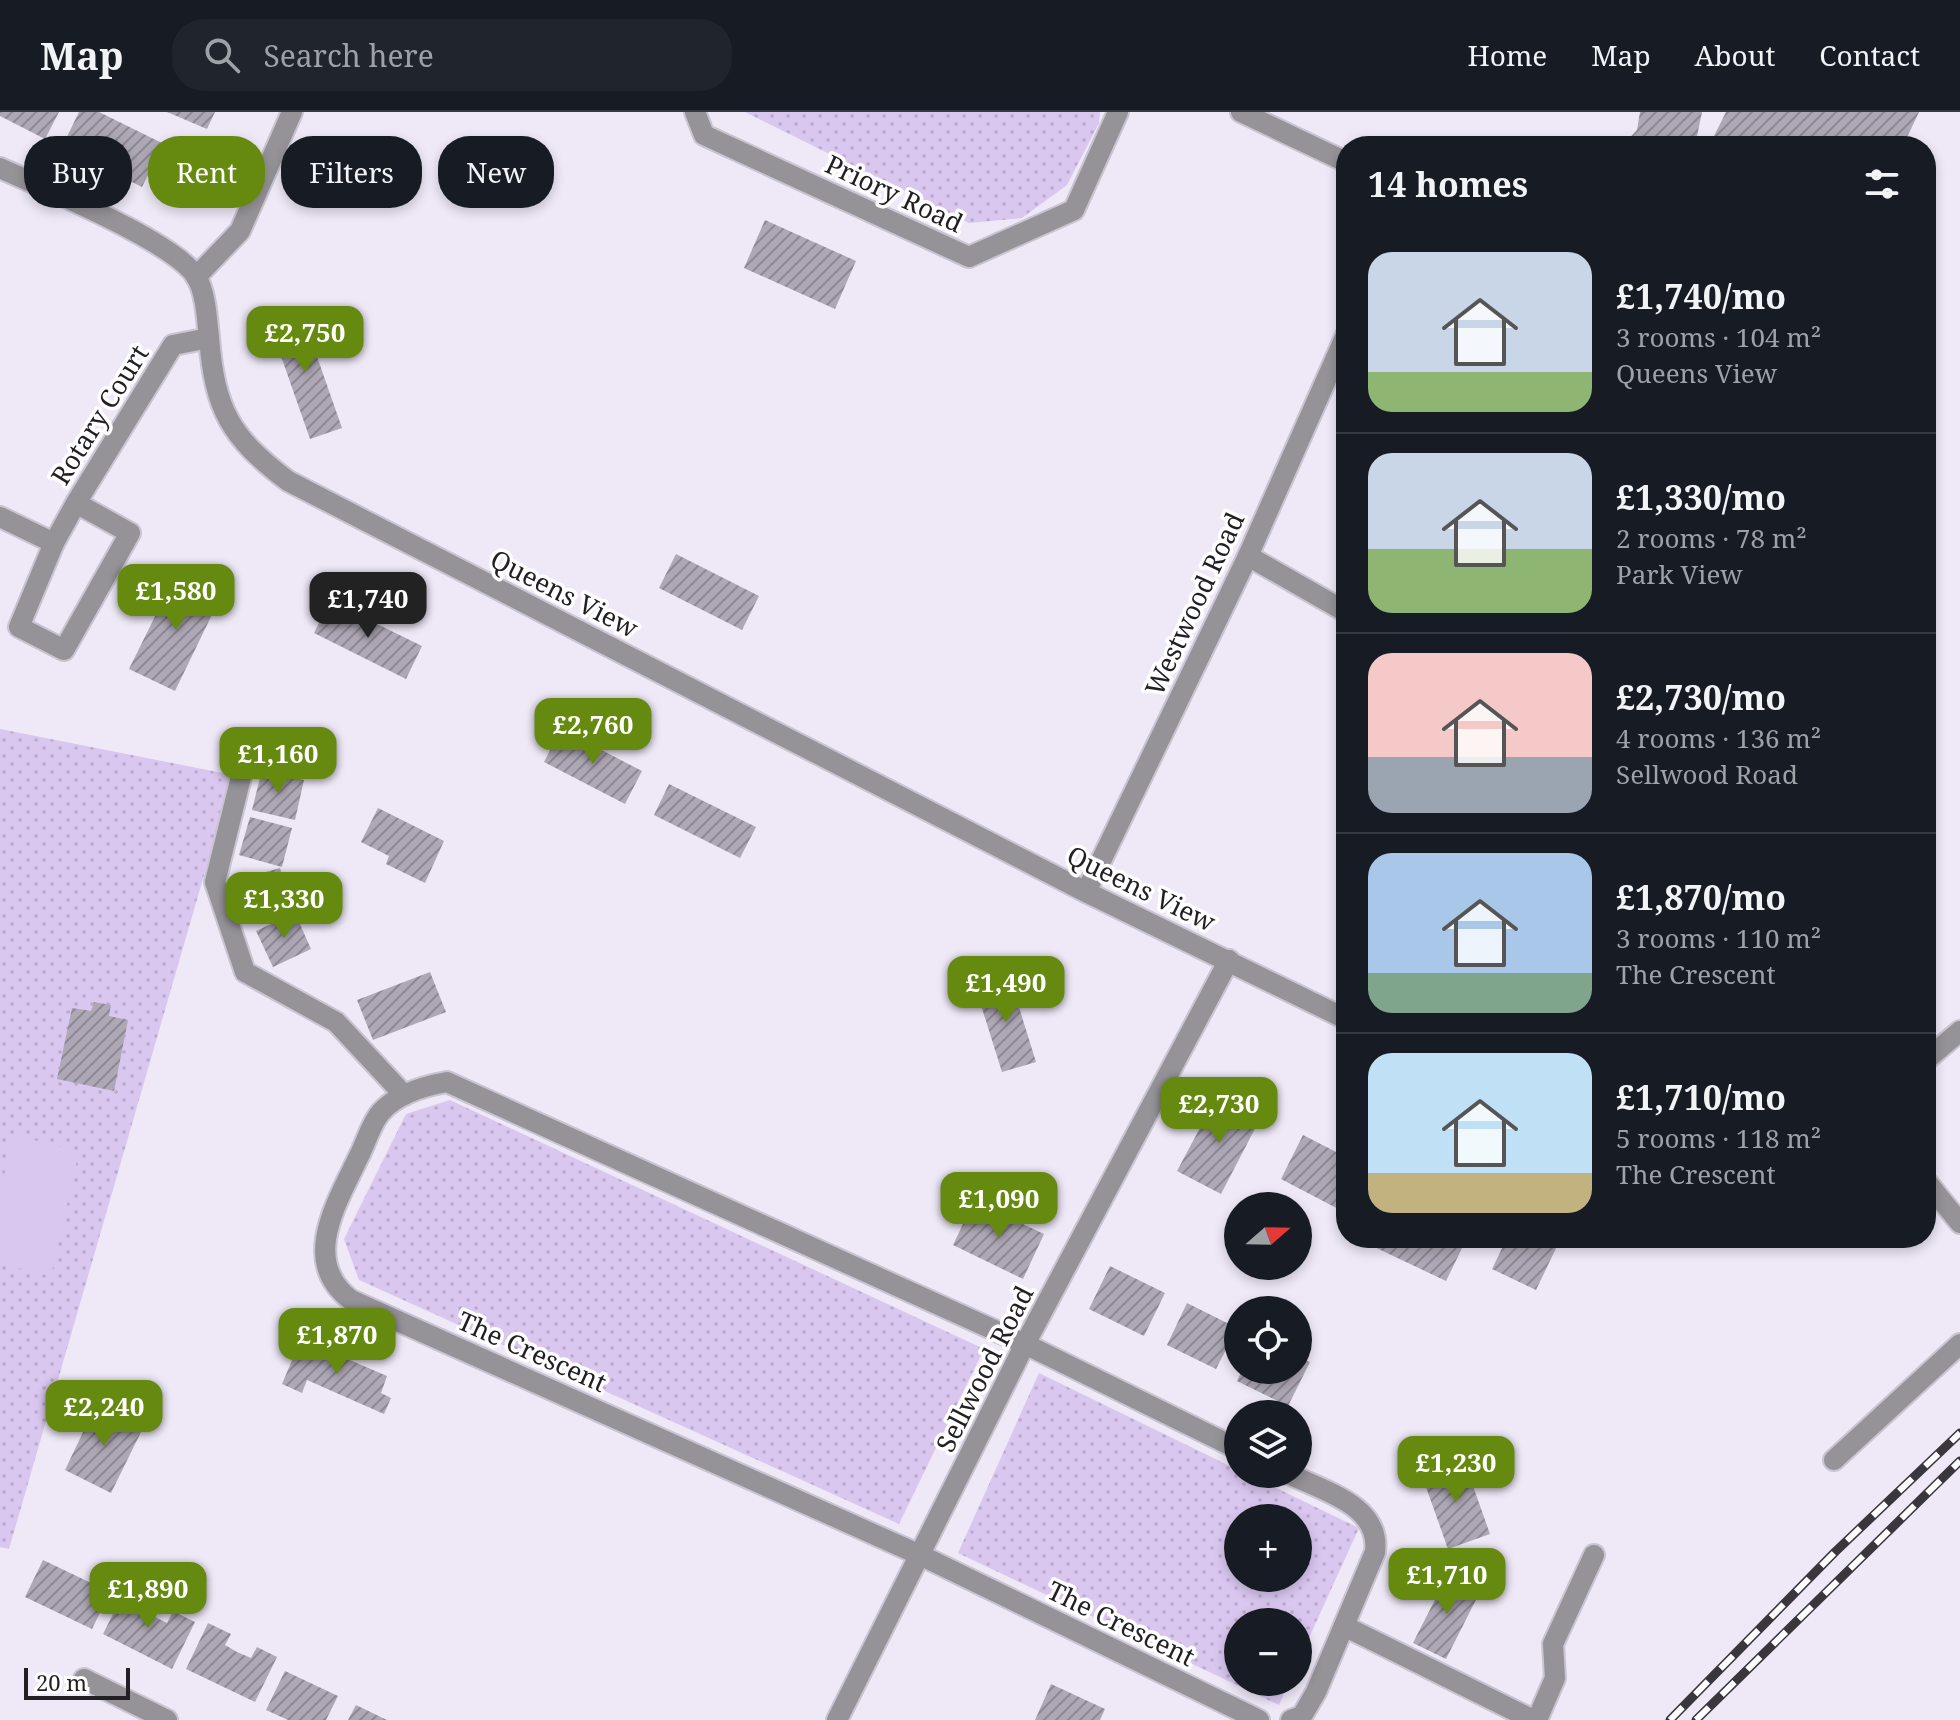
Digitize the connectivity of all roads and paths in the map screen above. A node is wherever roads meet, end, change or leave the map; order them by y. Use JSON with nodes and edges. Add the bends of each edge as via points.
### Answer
{"nodes":[{"id":1,"x":292,"y":112,"type":"edge"},
{"id":2,"x":695,"y":112,"type":"edge"},
{"id":3,"x":1118,"y":112,"type":"edge"},
{"id":4,"x":1241,"y":112,"type":"edge"},
{"id":5,"x":1336,"y":157,"type":"edge"},
{"id":6,"x":0,"y":168,"type":"edge"},
{"id":7,"x":196,"y":277,"type":"junction"},
{"id":8,"x":209,"y":338,"type":"junction"},
{"id":9,"x":1336,"y":358,"type":"edge"},
{"id":10,"x":76,"y":503,"type":"junction"},
{"id":11,"x":0,"y":517,"type":"edge"},
{"id":12,"x":54,"y":543,"type":"junction"},
{"id":13,"x":1248,"y":556,"type":"junction"},
{"id":14,"x":1336,"y":606,"type":"edge"},
{"id":15,"x":241,"y":777,"type":"dead end"},
{"id":16,"x":1086,"y":892,"type":"junction"},
{"id":17,"x":1229,"y":960,"type":"junction"},
{"id":18,"x":1336,"y":1014,"type":"edge"},
{"id":19,"x":1960,"y":1031,"type":"edge"},
{"id":20,"x":1936,"y":1051,"type":"edge"},
{"id":21,"x":404,"y":1095,"type":"junction"},
{"id":22,"x":1936,"y":1193,"type":"edge"},
{"id":23,"x":1960,"y":1223,"type":"edge"},
{"id":24,"x":1025,"y":1344,"type":"junction"},
{"id":25,"x":1960,"y":1344,"type":"edge"},
{"id":26,"x":1224,"y":1442,"type":"edge"},
{"id":27,"x":1834,"y":1460,"type":"dead end"},
{"id":28,"x":1312,"y":1485,"type":"edge"},
{"id":29,"x":920,"y":1555,"type":"junction"},
{"id":30,"x":1594,"y":1555,"type":"dead end"},
{"id":31,"x":1344,"y":1626,"type":"junction"},
{"id":32,"x":84,"y":1679,"type":"dead end"},
{"id":33,"x":167,"y":1720,"type":"edge"},
{"id":34,"x":837,"y":1720,"type":"edge"},
{"id":35,"x":1259,"y":1720,"type":"edge"},
{"id":36,"x":1291,"y":1720,"type":"edge"},
{"id":37,"x":1535,"y":1720,"type":"edge"}],
"edges":[{"from":1,"to":7,"type":"street","via":[[240,231]]},
{"from":2,"to":3,"type":"street","name":"Priory Road","via":[[704,135],[969,257],[1074,210]]},
{"from":4,"to":5,"type":"street"},
{"from":6,"to":7,"type":"street","via":[[166,249]]},
{"from":7,"to":8,"type":"street","name":"Queens View"},
{"from":8,"to":10,"type":"street","name":"Rotary Court","via":[[173,345]]},
{"from":8,"to":16,"type":"street","name":"Queens View","via":[[212,378],[225,416],[250,452],[288,481]]},
{"from":9,"to":13,"type":"street","name":"Westwood Road"},
{"from":10,"to":12,"type":"street","name":"Rotary Court"},
{"from":10,"to":12,"type":"street","name":"Rotary Court","via":[[130,533],[64,650],[19,627]]},
{"from":11,"to":12,"type":"street"},
{"from":13,"to":14,"type":"street"},
{"from":13,"to":16,"type":"street","name":"Westwood Road"},
{"from":15,"to":21,"type":"street","via":[[215,882],[245,972],[336,1022]]},
{"from":16,"to":17,"type":"street","name":"Queens View"},
{"from":17,"to":18,"type":"street","name":"Queens View"},
{"from":17,"to":24,"type":"street","name":"Sellwood Road"},
{"from":19,"to":20,"type":"street"},
{"from":21,"to":24,"type":"street","name":"The Crescent","via":[[447,1082]]},
{"from":21,"to":29,"type":"street","name":"The Crescent","via":[[381,1112],[325,1226],[326,1254],[337,1290]]},
{"from":22,"to":23,"type":"street"},
{"from":24,"to":26,"type":"street","name":"The Crescent"},
{"from":24,"to":29,"type":"street","name":"Sellwood Road"},
{"from":25,"to":27,"type":"street"},
{"from":28,"to":31,"type":"street","via":[[1369,1517],[1377,1537]]},
{"from":29,"to":34,"type":"street","name":"Sellwood Road"},
{"from":29,"to":35,"type":"street","name":"The Crescent"},
{"from":30,"to":37,"type":"street","via":[[1553,1644],[1555,1678]]},
{"from":31,"to":36,"type":"street","via":[[1316,1692],[1302,1716]]},
{"from":31,"to":37,"type":"street"},
{"from":32,"to":33,"type":"street"}]}
